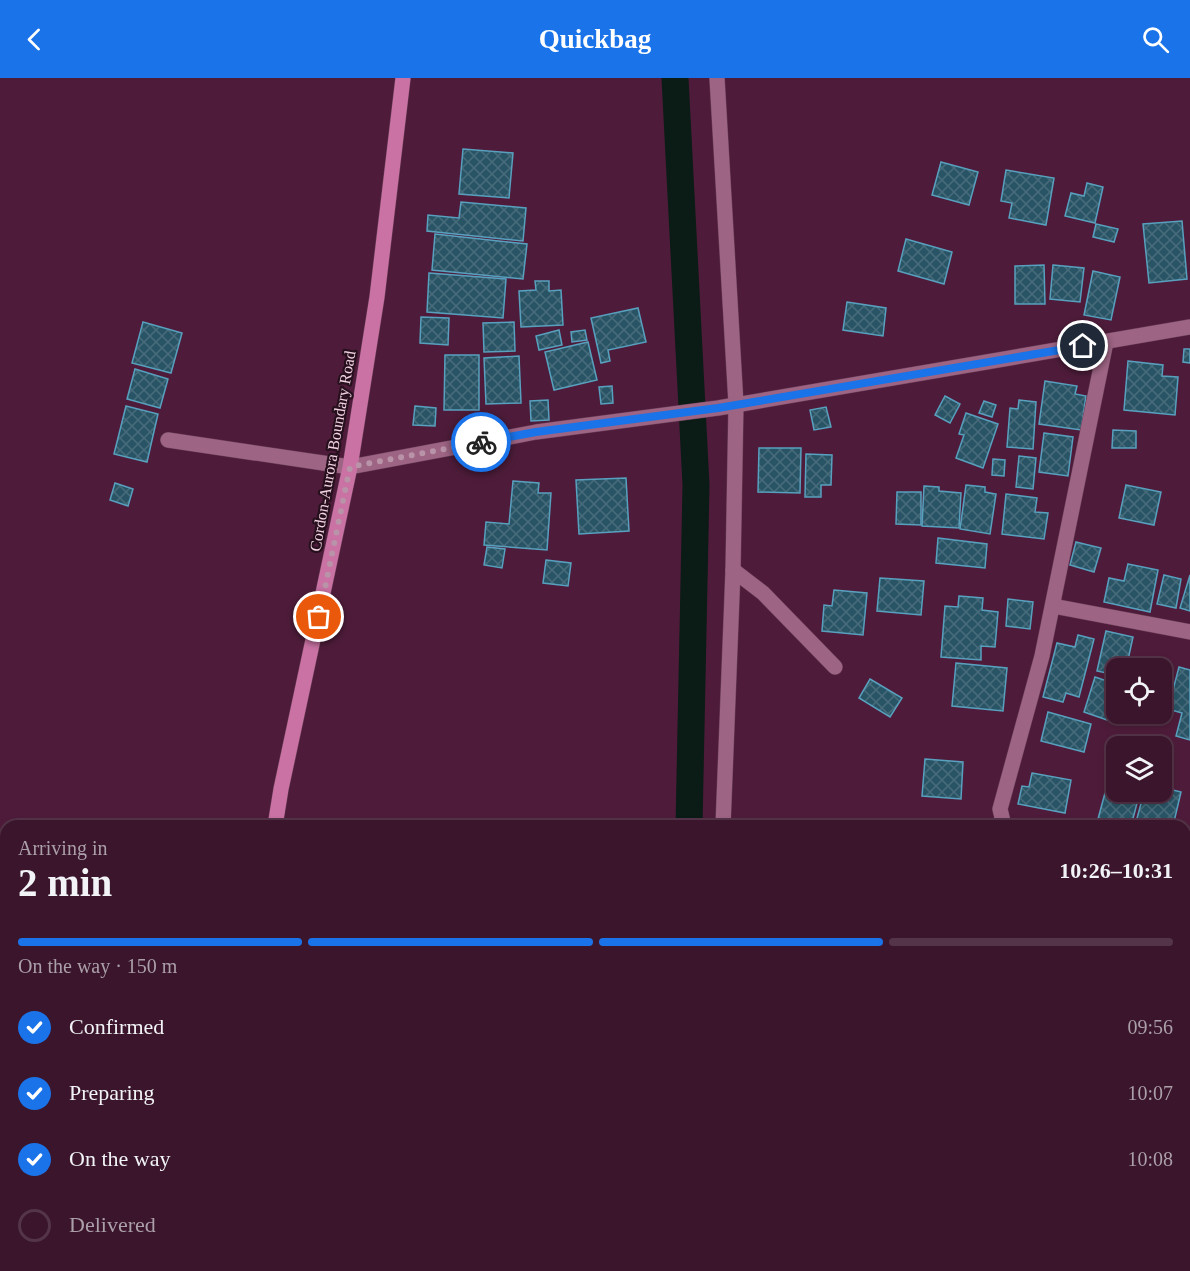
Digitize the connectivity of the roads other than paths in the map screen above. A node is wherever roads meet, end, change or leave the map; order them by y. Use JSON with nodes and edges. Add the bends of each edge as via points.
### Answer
{"nodes":[{"id":1,"x":403,"y":78,"type":"edge"},
{"id":2,"x":717,"y":78,"type":"edge"},
{"id":3,"x":1190,"y":327,"type":"edge"},
{"id":4,"x":1106,"y":342,"type":"junction"},
{"id":5,"x":736,"y":404,"type":"junction"},
{"id":6,"x":168,"y":440,"type":"dead end"},
{"id":7,"x":350,"y":467,"type":"junction"},
{"id":8,"x":733,"y":570,"type":"junction"},
{"id":9,"x":1053,"y":606,"type":"junction"},
{"id":10,"x":1190,"y":632,"type":"edge"},
{"id":11,"x":834,"y":667,"type":"dead end"},
{"id":12,"x":276,"y":820,"type":"edge"},
{"id":13,"x":723,"y":820,"type":"edge"},
{"id":14,"x":1003,"y":820,"type":"edge"}],
"edges":[{"from":1,"to":7,"type":"main road","name":"Cordon-Aurora Boundary Road","via":[[377,297]]},
{"from":2,"to":5,"type":"street"},
{"from":3,"to":4,"type":"street"},
{"from":4,"to":5,"type":"street"},
{"from":4,"to":9,"type":"street"},
{"from":5,"to":7,"type":"street","via":[[536,432]]},
{"from":5,"to":8,"type":"street"},
{"from":6,"to":7,"type":"street"},
{"from":7,"to":12,"type":"main road","name":"Cordon-Aurora Boundary Road"},
{"from":8,"to":11,"type":"street","via":[[763,593]]},
{"from":8,"to":13,"type":"street"},
{"from":9,"to":10,"type":"street"},
{"from":9,"to":14,"type":"street","via":[[1000,809]]}]}
